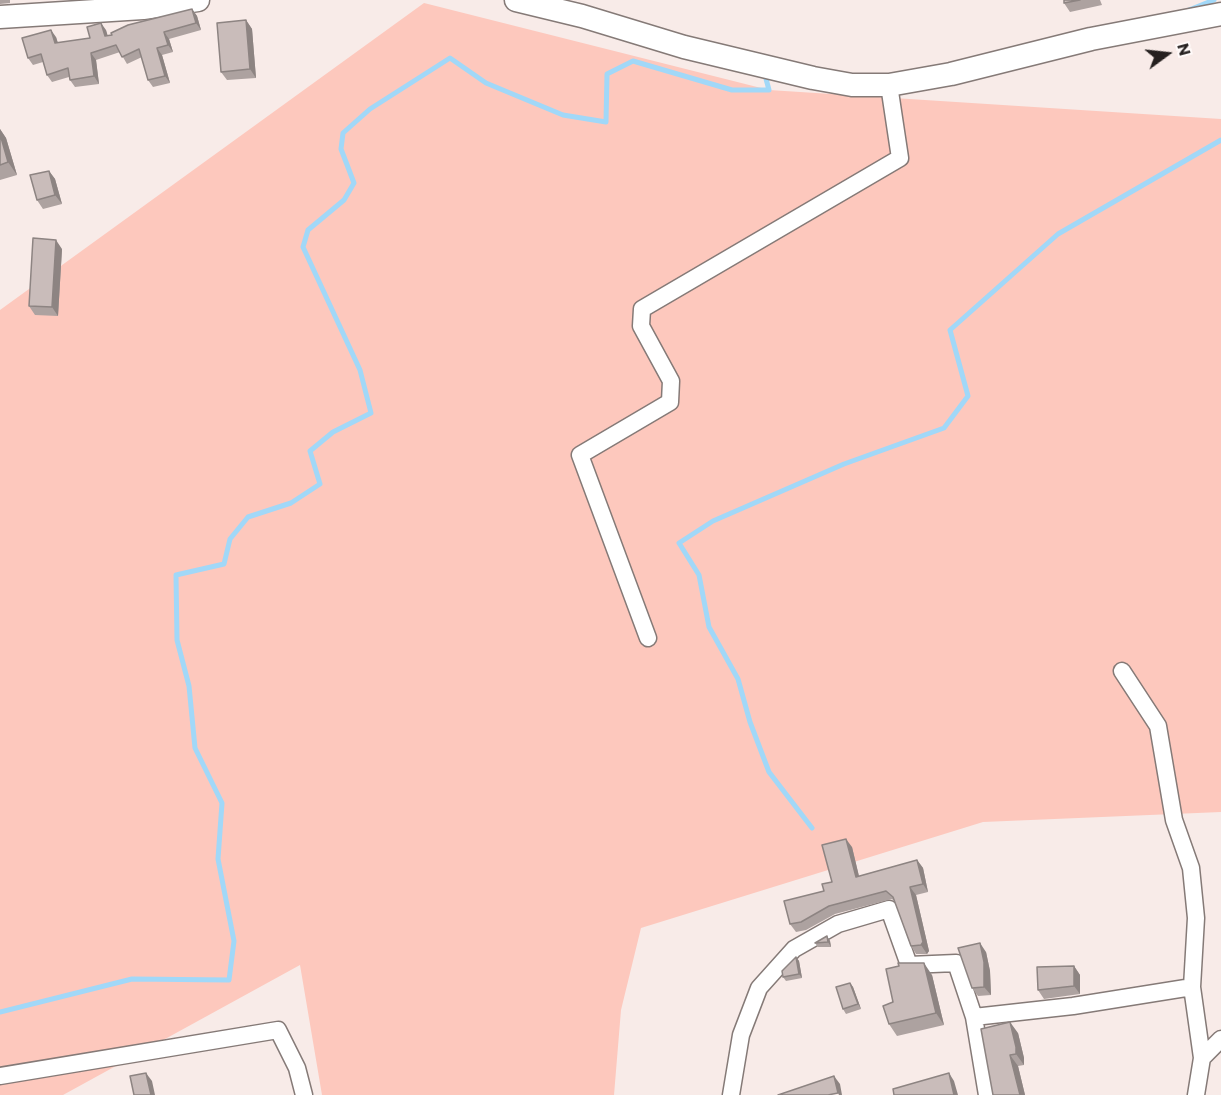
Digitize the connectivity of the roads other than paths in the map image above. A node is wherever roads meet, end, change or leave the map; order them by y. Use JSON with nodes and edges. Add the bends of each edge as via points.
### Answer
{"nodes":[{"id":1,"x":198,"y":0,"type":"edge"},
{"id":2,"x":516,"y":0,"type":"edge"},
{"id":3,"x":142,"y":4,"type":"edge"},
{"id":4,"x":1221,"y":14,"type":"edge"},
{"id":5,"x":0,"y":17,"type":"edge"},
{"id":6,"x":889,"y":85,"type":"junction"},
{"id":7,"x":648,"y":639,"type":"dead end"},
{"id":8,"x":1122,"y":671,"type":"dead end"},
{"id":9,"x":1192,"y":987,"type":"junction"},
{"id":10,"x":974,"y":1017,"type":"junction"},
{"id":11,"x":1221,"y":1039,"type":"edge"},
{"id":12,"x":1202,"y":1059,"type":"junction"},
{"id":13,"x":0,"y":1076,"type":"edge"},
{"id":14,"x":304,"y":1095,"type":"edge"},
{"id":15,"x":731,"y":1095,"type":"edge"},
{"id":16,"x":987,"y":1095,"type":"edge"},
{"id":17,"x":1196,"y":1095,"type":"edge"}],
"edges":[{"from":1,"to":3,"type":"main road"},
{"from":2,"to":6,"type":"main road","via":[[684,48],[813,78]]},
{"from":3,"to":5,"type":"main road"},
{"from":4,"to":6,"type":"main road"},
{"from":6,"to":7,"type":"street","via":[[900,158],[642,309],[641,326],[671,381],[670,402],[580,454]]},
{"from":8,"to":9,"type":"street","via":[[1158,726],[1174,820],[1191,868],[1196,918]]},
{"from":9,"to":10,"type":"street"},
{"from":9,"to":12,"type":"street"},
{"from":10,"to":15,"type":"street","via":[[956,963],[909,965],[889,909],[838,924],[794,949],[759,988],[741,1035]]},
{"from":10,"to":16,"type":"street"},
{"from":11,"to":12,"type":"street"},
{"from":12,"to":17,"type":"street"},
{"from":13,"to":14,"type":"street","via":[[278,1030],[297,1068]]}]}
